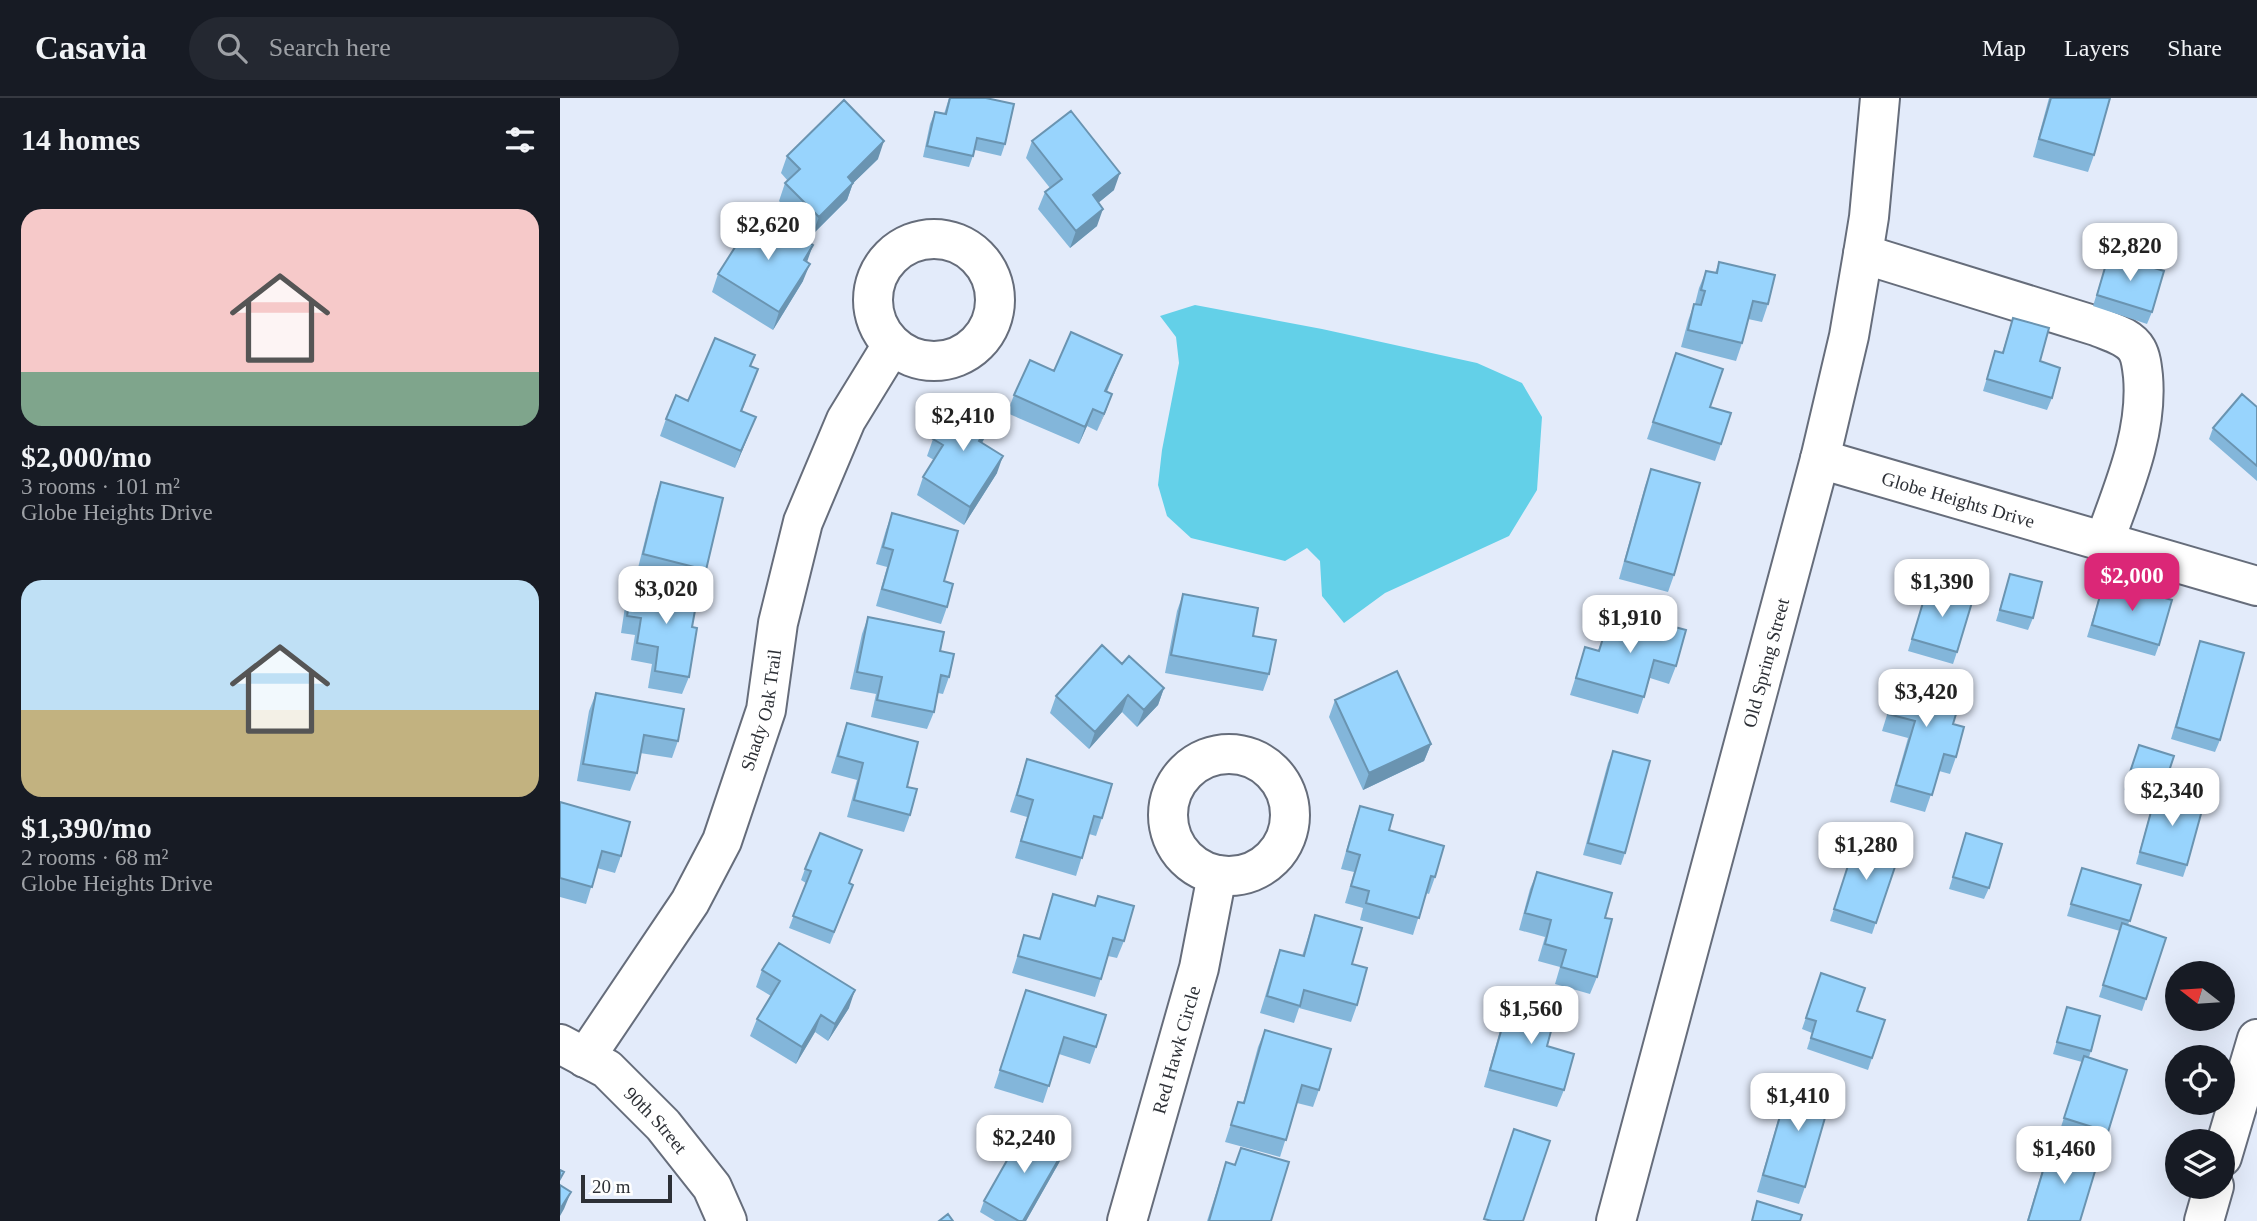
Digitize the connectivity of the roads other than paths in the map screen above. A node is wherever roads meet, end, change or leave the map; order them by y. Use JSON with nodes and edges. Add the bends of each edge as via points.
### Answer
{"nodes":[{"id":1,"x":1880,"y":98,"type":"edge"},
{"id":2,"x":1863,"y":254,"type":"junction"},
{"id":3,"x":892,"y":345,"type":"dead end"},
{"id":4,"x":1820,"y":458,"type":"junction"},
{"id":5,"x":2104,"y":542,"type":"junction"},
{"id":6,"x":2257,"y":586,"type":"edge"},
{"id":7,"x":1217,"y":875,"type":"dead end"},
{"id":8,"x":2257,"y":1039,"type":"edge"},
{"id":9,"x":573,"y":1051,"type":"edge"},
{"id":10,"x":2230,"y":1129,"type":"edge"},
{"id":11,"x":2210,"y":1199,"type":"edge"},
{"id":12,"x":727,"y":1221,"type":"edge"},
{"id":13,"x":1128,"y":1221,"type":"edge"},
{"id":14,"x":1616,"y":1221,"type":"edge"},
{"id":15,"x":2204,"y":1221,"type":"edge"}],
"edges":[{"from":1,"to":2,"type":"street","name":"Old Spring Street"},
{"from":2,"to":4,"type":"street","name":"Old Spring Street"},
{"from":2,"to":5,"type":"street","via":[[2096,327],[2137,348],[2144,387],[2141,430]]},
{"from":3,"to":9,"type":"street","name":"Shady Oak Trail","via":[[846,420],[803,522],[778,623],[766,710],[722,841],[690,902]]},
{"from":4,"to":5,"type":"street","name":"Globe Heights Drive"},
{"from":4,"to":14,"type":"street","name":"Old Spring Street"},
{"from":5,"to":6,"type":"street","name":"Globe Heights Drive"},
{"from":7,"to":13,"type":"street","name":"Red Hawk Circle","via":[[1199,968]]},
{"from":8,"to":10,"type":"street"},
{"from":9,"to":12,"type":"street","name":"90th Street","via":[[607,1069],[663,1125],[712,1187]]},
{"from":11,"to":15,"type":"street"}]}
